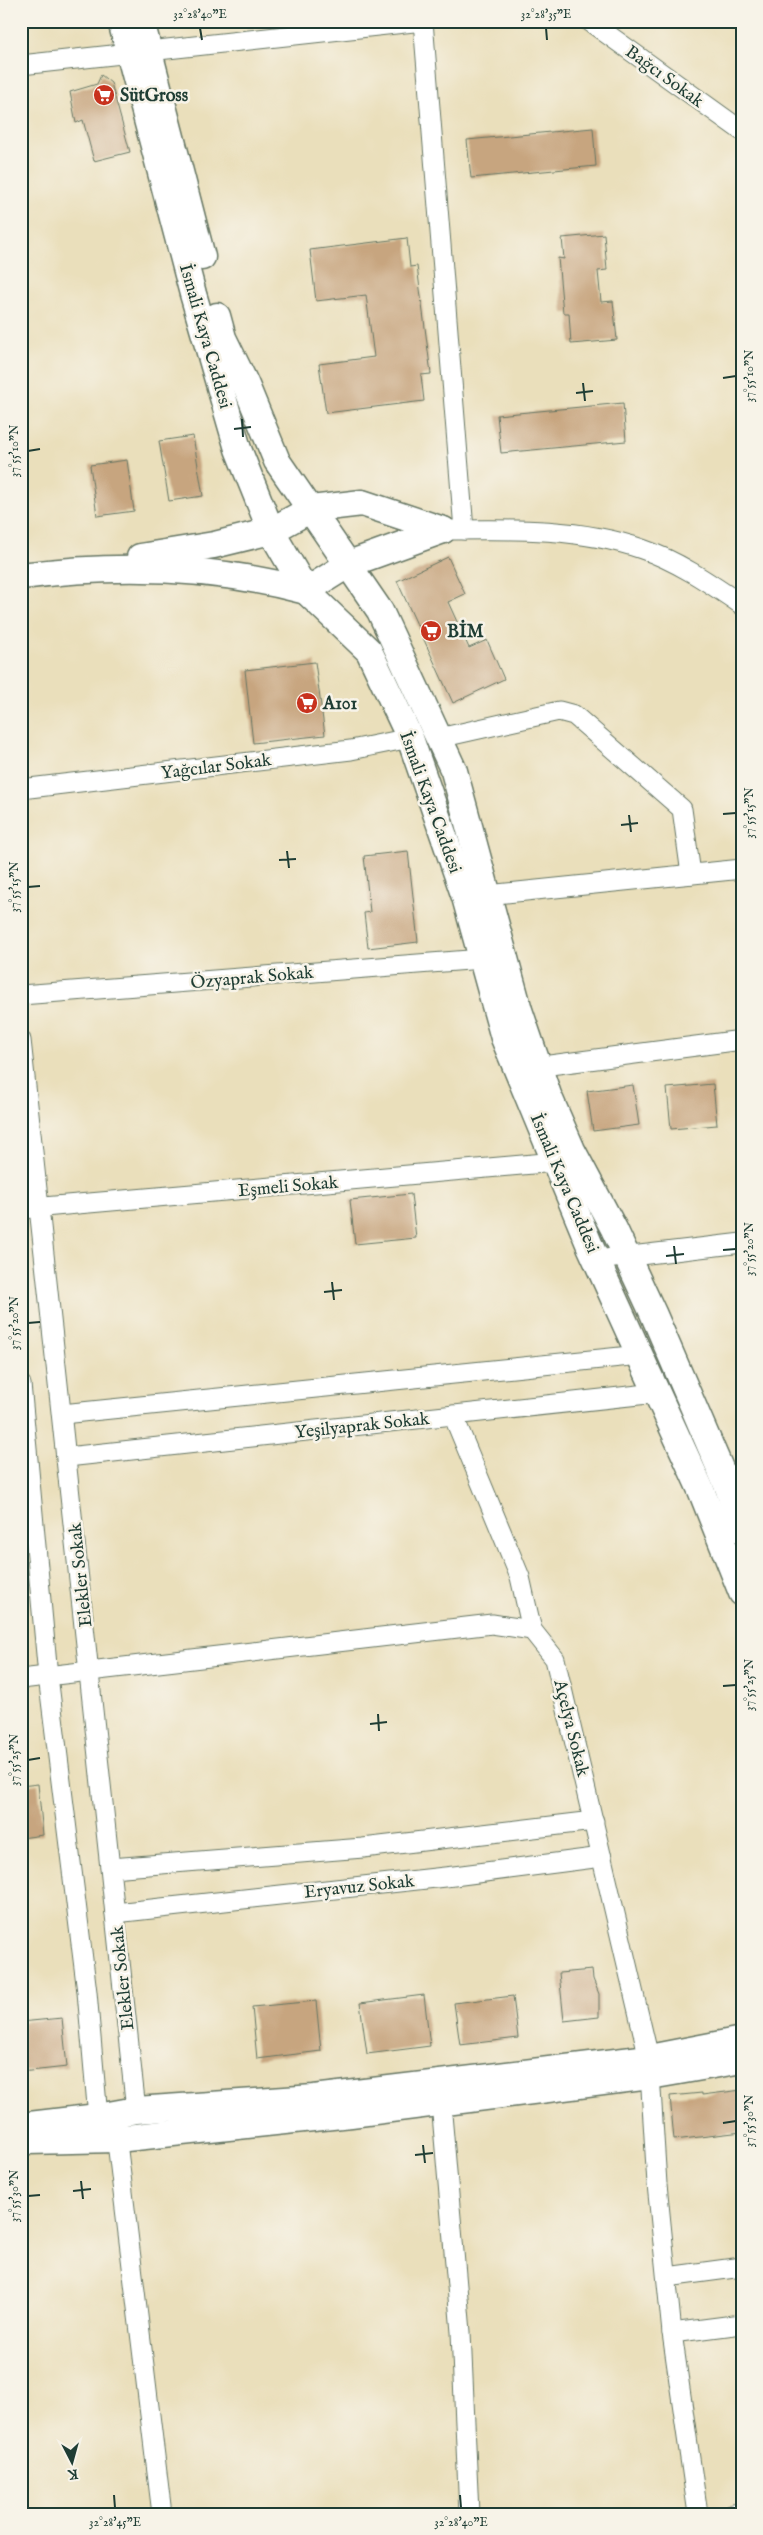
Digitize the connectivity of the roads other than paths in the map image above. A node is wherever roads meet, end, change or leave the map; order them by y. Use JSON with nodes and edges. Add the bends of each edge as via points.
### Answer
{"nodes":[{"id":1,"x":122,"y":21,"type":"edge"},
{"id":2,"x":141,"y":21,"type":"edge"},
{"id":3,"x":423,"y":21,"type":"edge"},
{"id":4,"x":589,"y":21,"type":"edge"},
{"id":5,"x":141,"y":52,"type":"junction"},
{"id":6,"x":21,"y":65,"type":"edge"},
{"id":7,"x":742,"y":131,"type":"edge"},
{"id":8,"x":311,"y":509,"type":"junction"},
{"id":9,"x":454,"y":530,"type":"junction"},
{"id":10,"x":271,"y":531,"type":"junction"},
{"id":11,"x":348,"y":564,"type":"junction"},
{"id":12,"x":63,"y":570,"type":"junction"},
{"id":13,"x":21,"y":576,"type":"edge"},
{"id":14,"x":306,"y":591,"type":"junction"},
{"id":15,"x":742,"y":605,"type":"edge"},
{"id":16,"x":410,"y":738,"type":"junction"},
{"id":17,"x":439,"y":738,"type":"junction"},
{"id":18,"x":21,"y":789,"type":"edge"},
{"id":19,"x":742,"y":869,"type":"edge"},
{"id":20,"x":691,"y":874,"type":"junction"},
{"id":21,"x":477,"y":896,"type":"junction"},
{"id":22,"x":482,"y":959,"type":"junction"},
{"id":23,"x":21,"y":995,"type":"edge"},
{"id":24,"x":21,"y":1040,"type":"edge"},
{"id":25,"x":742,"y":1040,"type":"edge"},
{"id":26,"x":528,"y":1068,"type":"junction"},
{"id":27,"x":556,"y":1162,"type":"junction"},
{"id":28,"x":40,"y":1208,"type":"junction"},
{"id":29,"x":21,"y":1209,"type":"edge"},
{"id":30,"x":742,"y":1243,"type":"edge"},
{"id":31,"x":627,"y":1256,"type":"junction"},
{"id":32,"x":596,"y":1260,"type":"junction"},
{"id":33,"x":640,"y":1355,"type":"junction"},
{"id":34,"x":21,"y":1384,"type":"edge"},
{"id":35,"x":657,"y":1393,"type":"junction"},
{"id":36,"x":62,"y":1414,"type":"junction"},
{"id":37,"x":453,"y":1415,"type":"junction"},
{"id":38,"x":23,"y":1429,"type":"edge"},
{"id":39,"x":67,"y":1457,"type":"junction"},
{"id":40,"x":25,"y":1467,"type":"edge"},
{"id":41,"x":735,"y":1486,"type":"edge"},
{"id":42,"x":701,"y":1490,"type":"junction"},
{"id":43,"x":742,"y":1530,"type":"edge"},
{"id":44,"x":742,"y":1593,"type":"edge"},
{"id":45,"x":532,"y":1630,"type":"junction"},
{"id":46,"x":90,"y":1671,"type":"junction"},
{"id":47,"x":48,"y":1676,"type":"junction"},
{"id":48,"x":21,"y":1680,"type":"edge"},
{"id":49,"x":594,"y":1821,"type":"junction"},
{"id":50,"x":602,"y":1857,"type":"junction"},
{"id":51,"x":111,"y":1868,"type":"junction"},
{"id":52,"x":116,"y":1913,"type":"junction"},
{"id":53,"x":742,"y":2040,"type":"edge"},
{"id":54,"x":742,"y":2060,"type":"edge"},
{"id":55,"x":649,"y":2067,"type":"junction"},
{"id":56,"x":441,"y":2103,"type":"junction"},
{"id":57,"x":116,"y":2120,"type":"junction"},
{"id":58,"x":21,"y":2126,"type":"edge"},
{"id":59,"x":21,"y":2142,"type":"edge"},
{"id":60,"x":742,"y":2268,"type":"edge"},
{"id":61,"x":667,"y":2277,"type":"junction"},
{"id":62,"x":742,"y":2324,"type":"edge"},
{"id":63,"x":672,"y":2332,"type":"junction"},
{"id":64,"x":742,"y":2513,"type":"edge"},
{"id":65,"x":162,"y":2514,"type":"edge"},
{"id":66,"x":469,"y":2514,"type":"edge"},
{"id":67,"x":698,"y":2514,"type":"edge"},
{"id":68,"x":733,"y":2514,"type":"edge"}],
"edges":[{"from":1,"to":5,"type":"street","name":"İsmali Kaya Caddesi"},
{"from":2,"to":5,"type":"street","name":"İsmali Kaya Caddesi"},
{"from":3,"to":5,"type":"street"},
{"from":3,"to":9,"type":"street"},
{"from":4,"to":7,"type":"street","name":"Bağcı Sokak"},
{"from":5,"to":6,"type":"street"},
{"from":5,"to":8,"type":"street","name":"İsmali Kaya Caddesi","via":[[222,338],[245,383],[277,461]]},
{"from":5,"to":10,"type":"street","name":"İsmali Kaya Caddesi","via":[[195,303],[238,449]]},
{"from":8,"to":9,"type":"street","via":[[362,503]]},
{"from":8,"to":10,"type":"street"},
{"from":8,"to":11,"type":"street","name":"İsmali Kaya Caddesi"},
{"from":9,"to":11,"type":"street"},
{"from":9,"to":15,"type":"street","via":[[570,532],[642,549],[700,576]]},
{"from":10,"to":12,"type":"street","via":[[214,545]]},
{"from":10,"to":14,"type":"street","name":"İsmali Kaya Caddesi"},
{"from":11,"to":14,"type":"street"},
{"from":11,"to":17,"type":"street","name":"İsmali Kaya Caddesi","via":[[380,611]]},
{"from":12,"to":13,"type":"street"},
{"from":12,"to":14,"type":"street","via":[[180,570],[268,581]]},
{"from":14,"to":16,"type":"street","name":"İsmali Kaya Caddesi","via":[[368,651]]},
{"from":16,"to":18,"type":"street","name":"Yağcılar Sokak","via":[[351,750]]},
{"from":16,"to":21,"type":"street","name":"İsmali Kaya Caddesi"},
{"from":17,"to":20,"type":"street","via":[[559,711],[574,715],[682,809]]},
{"from":17,"to":21,"type":"street","name":"İsmali Kaya Caddesi","via":[[454,771]]},
{"from":19,"to":20,"type":"street"},
{"from":20,"to":21,"type":"street"},
{"from":21,"to":22,"type":"street","name":"İsmali Kaya Caddesi"},
{"from":21,"to":26,"type":"street","via":[[519,1010]]},
{"from":22,"to":23,"type":"street","name":"Özyaprak Sokak"},
{"from":22,"to":26,"type":"street","name":"İsmali Kaya Caddesi","via":[[504,1038]]},
{"from":24,"to":28,"type":"street","name":"Elekler Sokak"},
{"from":25,"to":26,"type":"street"},
{"from":26,"to":27,"type":"street","name":"İsmali Kaya Caddesi"},
{"from":26,"to":31,"type":"street"},
{"from":27,"to":28,"type":"street","name":"Eşmeli Sokak"},
{"from":27,"to":32,"type":"street","name":"İsmali Kaya Caddesi"},
{"from":28,"to":29,"type":"street","name":"Eşmeli Sokak"},
{"from":28,"to":36,"type":"street","name":"Elekler Sokak"},
{"from":30,"to":31,"type":"street"},
{"from":31,"to":32,"type":"street"},
{"from":31,"to":41,"type":"street"},
{"from":32,"to":33,"type":"street","name":"İsmali Kaya Caddesi"},
{"from":33,"to":35,"type":"street","name":"İsmali Kaya Caddesi"},
{"from":33,"to":36,"type":"street"},
{"from":34,"to":38,"type":"street","name":"Elekler Sokak"},
{"from":35,"to":37,"type":"street","name":"Yeşilyaprak Sokak"},
{"from":35,"to":42,"type":"street","name":"İsmali Kaya Caddesi"},
{"from":36,"to":39,"type":"street","name":"Elekler Sokak"},
{"from":37,"to":39,"type":"street","name":"Yeşilyaprak Sokak"},
{"from":37,"to":45,"type":"street","name":"Açelya Sokak","via":[[520,1577]]},
{"from":38,"to":40,"type":"street","name":"Elekler Sokak"},
{"from":39,"to":46,"type":"street","name":"Elekler Sokak"},
{"from":40,"to":47,"type":"street","name":"Elekler Sokak"},
{"from":41,"to":42,"type":"street"},
{"from":41,"to":43,"type":"street"},
{"from":42,"to":44,"type":"street","name":"İsmali Kaya Caddesi"},
{"from":45,"to":46,"type":"street","via":[[492,1624]]},
{"from":45,"to":49,"type":"street","name":"Açelya Sokak","via":[[555,1659]]},
{"from":46,"to":47,"type":"street"},
{"from":46,"to":51,"type":"street","name":"Elekler Sokak"},
{"from":47,"to":48,"type":"street"},
{"from":47,"to":57,"type":"street","name":"Elekler Sokak","via":[[86,1992]]},
{"from":49,"to":50,"type":"street","name":"Açelya Sokak"},
{"from":49,"to":51,"type":"street","via":[[363,1848]]},
{"from":50,"to":52,"type":"street","name":"Eryavuz Sokak"},
{"from":50,"to":55,"type":"street","name":"Açelya Sokak"},
{"from":51,"to":52,"type":"street","name":"Elekler Sokak"},
{"from":52,"to":57,"type":"street","name":"Elekler Sokak"},
{"from":53,"to":55,"type":"street"},
{"from":54,"to":55,"type":"street"},
{"from":55,"to":56,"type":"street"},
{"from":55,"to":57,"type":"street"},
{"from":55,"to":61,"type":"street","name":"Açelya Sokak"},
{"from":56,"to":57,"type":"street"},
{"from":56,"to":66,"type":"street","via":[[461,2332]]},
{"from":57,"to":58,"type":"street"},
{"from":57,"to":59,"type":"street"},
{"from":57,"to":65,"type":"street"},
{"from":60,"to":61,"type":"street"},
{"from":61,"to":63,"type":"street","name":"Açelya Sokak"},
{"from":62,"to":63,"type":"street"},
{"from":63,"to":67,"type":"street","name":"Açelya Sokak"},
{"from":64,"to":68,"type":"street"}]}
